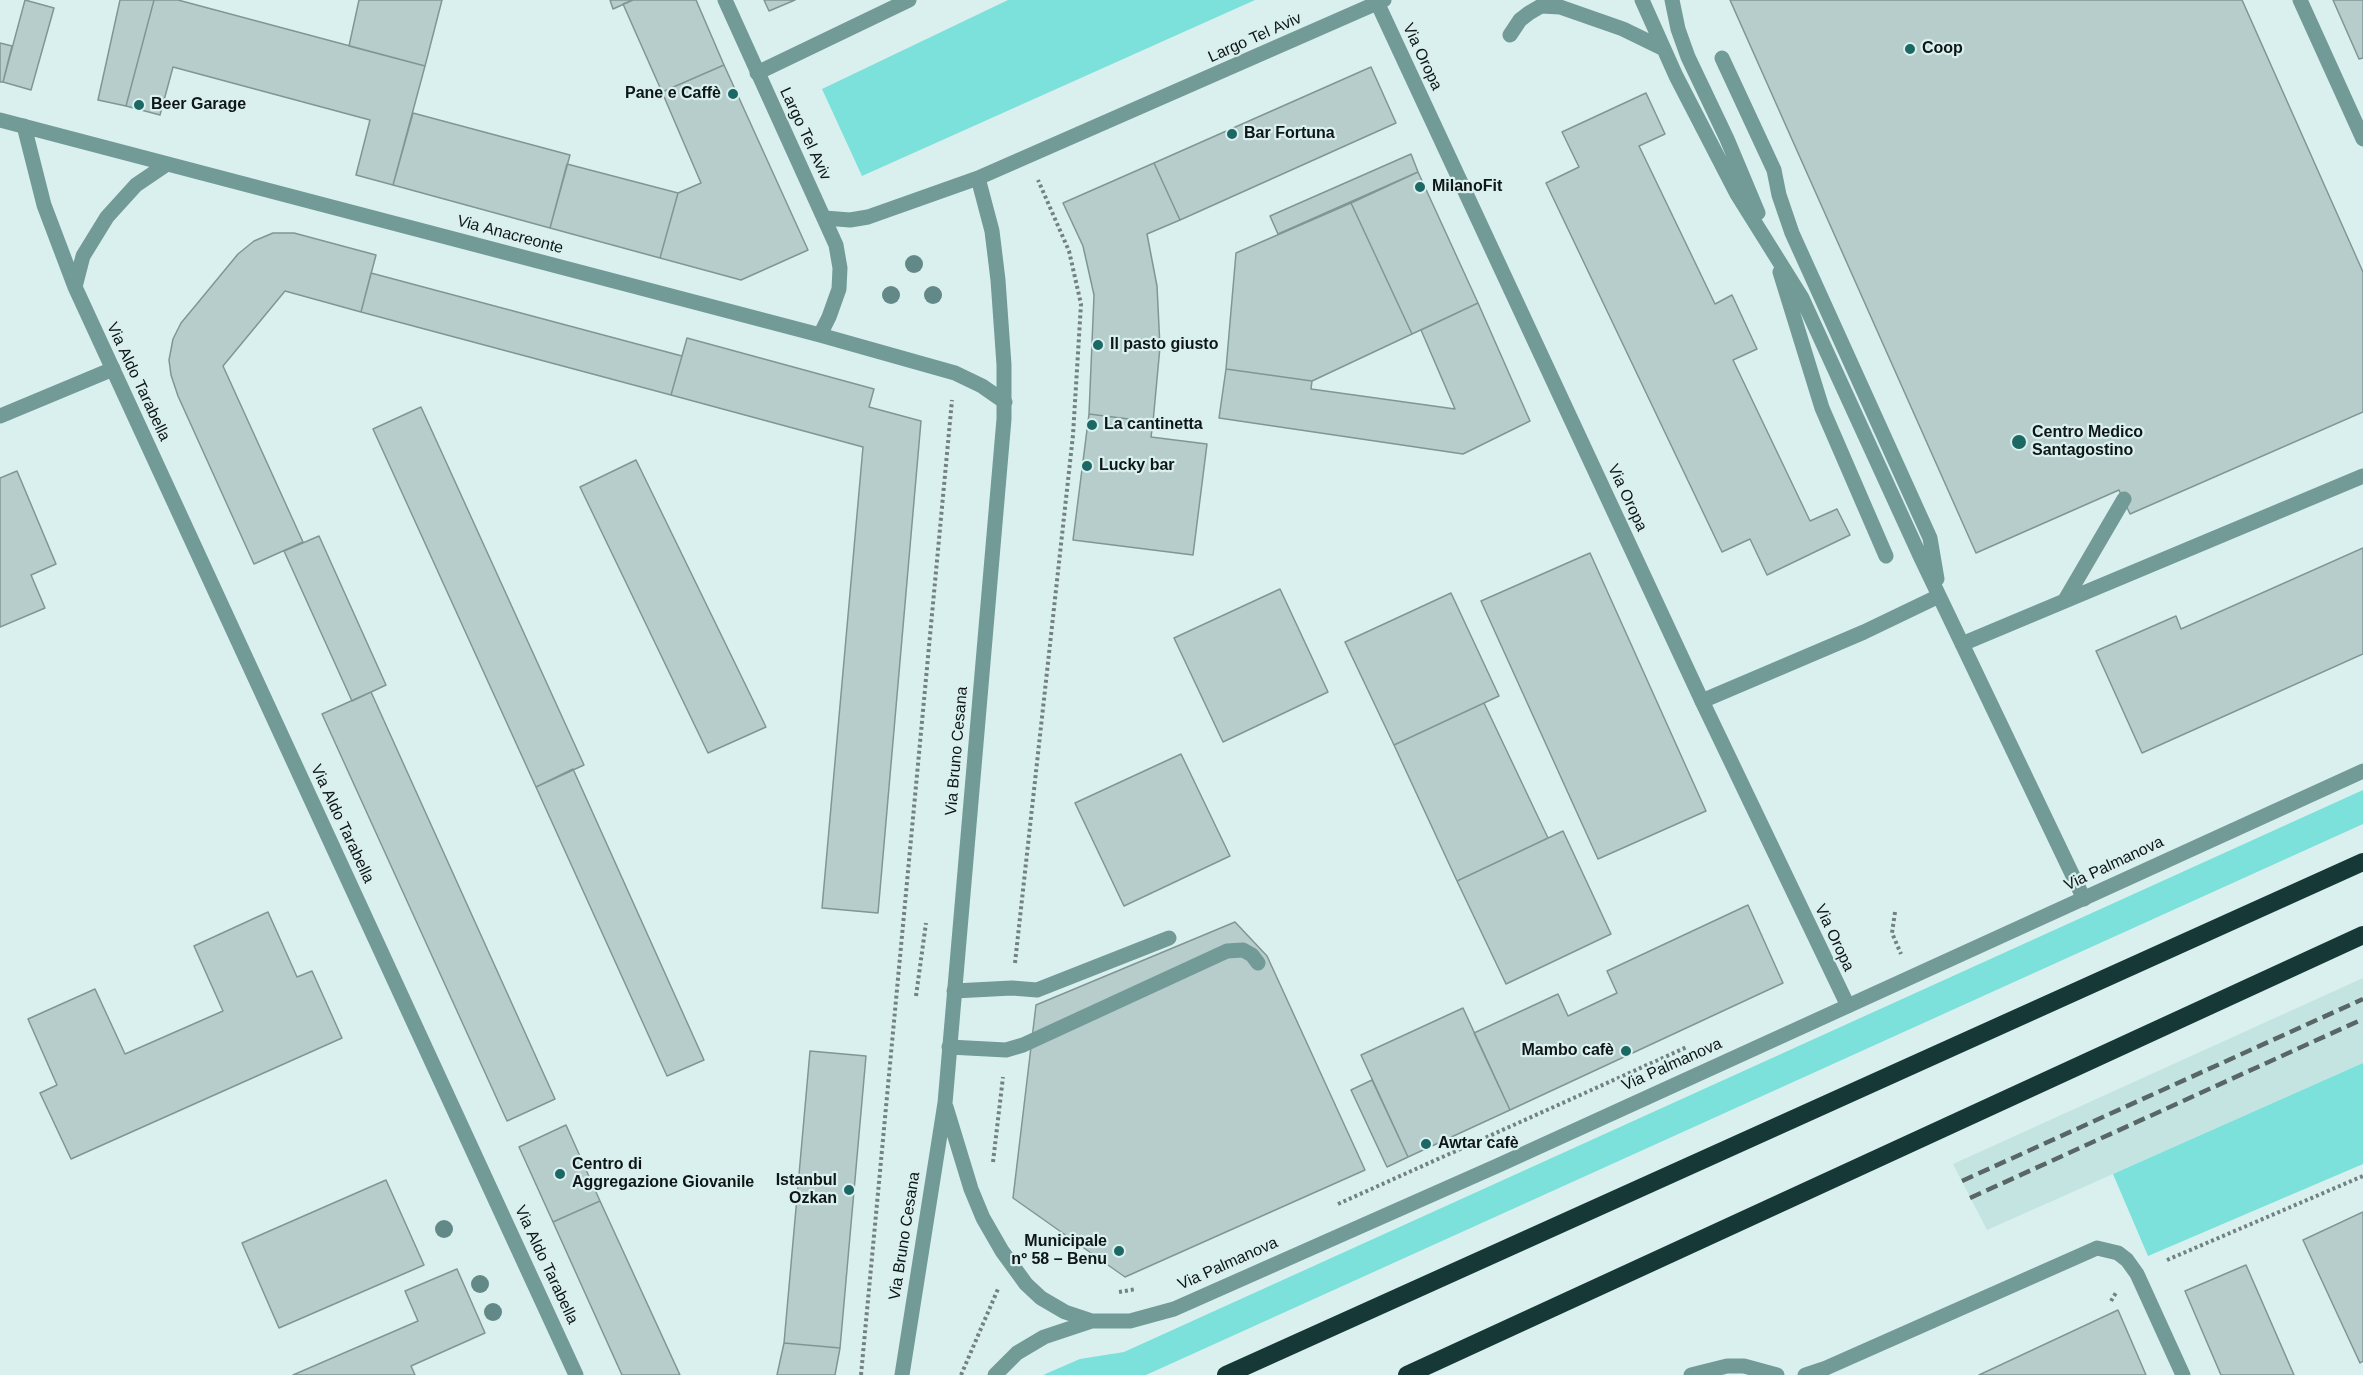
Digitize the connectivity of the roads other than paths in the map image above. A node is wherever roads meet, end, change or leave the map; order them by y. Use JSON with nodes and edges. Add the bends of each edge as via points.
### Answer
{"nodes":[{"id":1,"x":725,"y":0,"type":"edge"},
{"id":2,"x":909,"y":0,"type":"edge"},
{"id":3,"x":1642,"y":0,"type":"edge"},
{"id":4,"x":1672,"y":0,"type":"edge"},
{"id":5,"x":2300,"y":0,"type":"edge"},
{"id":6,"x":1379,"y":1,"type":"edge"},
{"id":7,"x":1510,"y":35,"type":"dead end"},
{"id":8,"x":1664,"y":49,"type":"junction"},
{"id":9,"x":1722,"y":58,"type":"dead end"},
{"id":10,"x":757,"y":73,"type":"junction"},
{"id":11,"x":0,"y":120,"type":"edge"},
{"id":12,"x":24,"y":126,"type":"junction"},
{"id":13,"x":2363,"y":139,"type":"edge"},
{"id":14,"x":167,"y":164,"type":"junction"},
{"id":15,"x":978,"y":178,"type":"junction"},
{"id":16,"x":825,"y":218,"type":"junction"},
{"id":17,"x":1773,"y":250,"type":"junction"},
{"id":18,"x":75,"y":287,"type":"junction"},
{"id":19,"x":820,"y":335,"type":"junction"},
{"id":20,"x":113,"y":369,"type":"junction"},
{"id":21,"x":1005,"y":402,"type":"junction"},
{"id":22,"x":0,"y":416,"type":"edge"},
{"id":23,"x":2363,"y":476,"type":"edge"},
{"id":24,"x":2124,"y":500,"type":"dead end"},
{"id":25,"x":1886,"y":556,"type":"dead end"},
{"id":26,"x":1940,"y":596,"type":"junction"},
{"id":27,"x":2065,"y":600,"type":"junction"},
{"id":28,"x":1962,"y":645,"type":"junction"},
{"id":29,"x":1702,"y":701,"type":"junction"},
{"id":30,"x":2363,"y":771,"type":"edge"},
{"id":31,"x":2363,"y":862,"type":"edge"},
{"id":32,"x":2084,"y":899,"type":"junction"},
{"id":33,"x":2363,"y":935,"type":"edge"},
{"id":34,"x":1169,"y":938,"type":"dead end"},
{"id":35,"x":1258,"y":963,"type":"dead end"},
{"id":36,"x":954,"y":991,"type":"junction"},
{"id":37,"x":1848,"y":1006,"type":"junction"},
{"id":38,"x":949,"y":1047,"type":"junction"},
{"id":39,"x":945,"y":1103,"type":"junction"},
{"id":40,"x":1092,"y":1321,"type":"junction"},
{"id":41,"x":1412,"y":1374,"type":"edge"},
{"id":42,"x":576,"y":1375,"type":"edge"},
{"id":43,"x":902,"y":1375,"type":"edge"},
{"id":44,"x":995,"y":1375,"type":"edge"},
{"id":45,"x":1226,"y":1375,"type":"edge"},
{"id":46,"x":1691,"y":1375,"type":"edge"},
{"id":47,"x":1777,"y":1375,"type":"edge"},
{"id":48,"x":1805,"y":1375,"type":"edge"},
{"id":49,"x":2183,"y":1375,"type":"edge"}],
"edges":[{"from":1,"to":10,"type":"street","name":"Largo Tel Aviv"},
{"from":2,"to":10,"type":"street"},
{"from":3,"to":8,"type":"street"},
{"from":4,"to":17,"type":"street","via":[[1688,57],[1728,139]]},
{"from":5,"to":13,"type":"street"},
{"from":6,"to":15,"type":"street","name":"Largo Tel Aviv"},
{"from":6,"to":29,"type":"street","name":"Via Oropa"},
{"from":7,"to":8,"type":"street","via":[[1520,20],[1540,6],[1560,7],[1623,29]]},
{"from":8,"to":17,"type":"street","via":[[1737,194]]},
{"from":9,"to":26,"type":"street","via":[[1774,170],[1792,234],[1930,538]]},
{"from":10,"to":16,"type":"street","name":"Largo Tel Aviv"},
{"from":11,"to":12,"type":"street","name":"Via Anacreonte"},
{"from":12,"to":14,"type":"street","name":"Via Anacreonte"},
{"from":12,"to":18,"type":"street","name":"Via Aldo Tarabella","via":[[44,205]]},
{"from":14,"to":18,"type":"street","via":[[136,185],[107,217],[83,256]]},
{"from":14,"to":19,"type":"street","name":"Via Anacreonte"},
{"from":15,"to":16,"type":"street","name":"Largo Tel Aviv","via":[[868,217]]},
{"from":15,"to":21,"type":"street","via":[[992,231],[998,280]]},
{"from":16,"to":19,"type":"street","via":[[836,245],[840,278],[836,301]]},
{"from":17,"to":25,"type":"street","via":[[1822,408]]},
{"from":17,"to":26,"type":"street","via":[[1802,298]]},
{"from":18,"to":20,"type":"street","name":"Via Aldo Tarabella"},
{"from":19,"to":21,"type":"street","name":"Via Anacreonte","via":[[955,373]]},
{"from":20,"to":22,"type":"street"},
{"from":20,"to":42,"type":"street","name":"Via Aldo Tarabella"},
{"from":21,"to":36,"type":"street","name":"Via Bruno Cesana"},
{"from":23,"to":27,"type":"street"},
{"from":24,"to":27,"type":"street"},
{"from":26,"to":28,"type":"street"},
{"from":26,"to":29,"type":"street"},
{"from":27,"to":28,"type":"street"},
{"from":28,"to":32,"type":"street"},
{"from":29,"to":37,"type":"street","name":"Via Oropa"},
{"from":30,"to":32,"type":"street","name":"Via Palmanova"},
{"from":31,"to":45,"type":"highway"},
{"from":32,"to":37,"type":"street","name":"Via Palmanova"},
{"from":33,"to":41,"type":"highway"},
{"from":34,"to":36,"type":"street","via":[[1038,990]]},
{"from":35,"to":38,"type":"street","via":[[1243,950],[1227,951],[1006,1053]]},
{"from":36,"to":38,"type":"street","name":"Via Bruno Cesana"},
{"from":37,"to":40,"type":"street","name":"Via Palmanova","via":[[1174,1309],[1130,1321]]},
{"from":38,"to":39,"type":"street","name":"Via Bruno Cesana"},
{"from":39,"to":40,"type":"street","name":"Via Bruno Cesana","via":[[971,1189],[1002,1251],[1041,1298]]},
{"from":39,"to":43,"type":"street","name":"Via Bruno Cesana"},
{"from":40,"to":44,"type":"street","name":"Via Palmanova","via":[[1024,1347]]},
{"from":46,"to":47,"type":"street","via":[[1727,1366],[1744,1366]]},
{"from":48,"to":49,"type":"street","via":[[2097,1248],[2118,1253],[2138,1274]]}]}
